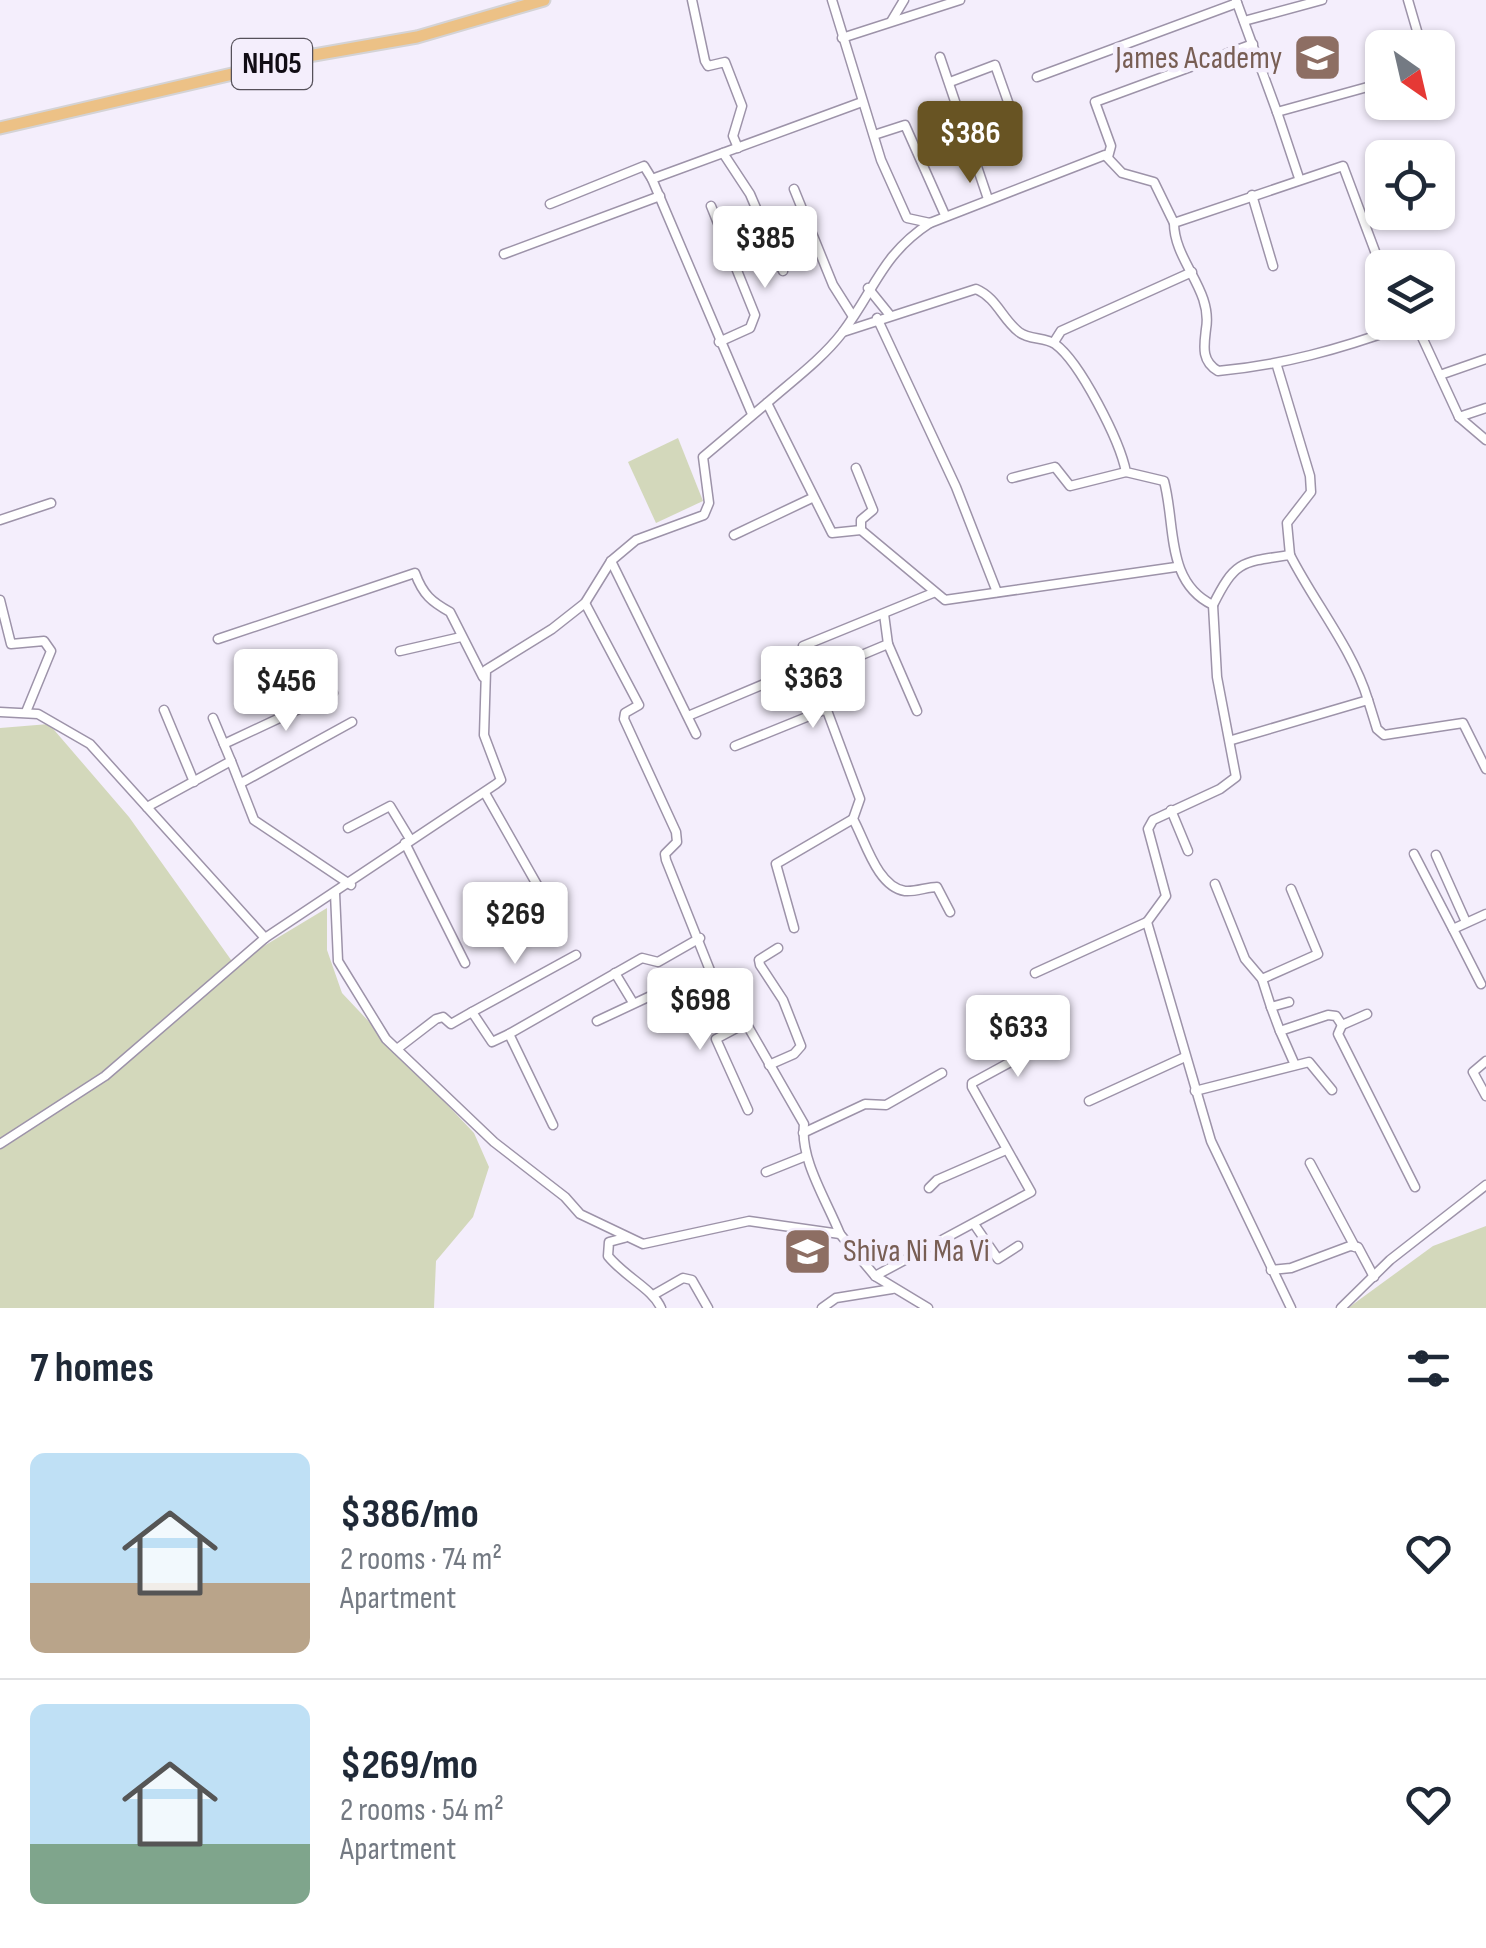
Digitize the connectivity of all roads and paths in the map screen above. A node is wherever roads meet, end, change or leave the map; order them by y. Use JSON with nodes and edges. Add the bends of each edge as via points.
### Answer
{"nodes":[{"id":1,"x":544,"y":0,"type":"edge"},
{"id":2,"x":692,"y":0,"type":"edge"},
{"id":3,"x":832,"y":0,"type":"edge"},
{"id":4,"x":904,"y":0,"type":"edge"},
{"id":5,"x":960,"y":0,"type":"edge"},
{"id":6,"x":1322,"y":0,"type":"edge"},
{"id":7,"x":1408,"y":0,"type":"edge"},
{"id":8,"x":1236,"y":2,"type":"edge"},
{"id":9,"x":519,"y":3,"type":"edge"},
{"id":10,"x":892,"y":20,"type":"junction"},
{"id":11,"x":1244,"y":21,"type":"junction"},
{"id":12,"x":1417,"y":30,"type":"edge"},
{"id":13,"x":842,"y":38,"type":"junction"},
{"id":14,"x":1253,"y":44,"type":"junction"},
{"id":15,"x":940,"y":56,"type":"dead end"},
{"id":16,"x":1038,"y":77,"type":"dead end"},
{"id":17,"x":950,"y":82,"type":"junction"},
{"id":18,"x":1365,"y":88,"type":"edge"},
{"id":19,"x":862,"y":102,"type":"junction"},
{"id":20,"x":1277,"y":112,"type":"junction"},
{"id":21,"x":1013,"y":116,"type":"dead end"},
{"id":22,"x":0,"y":128,"type":"edge"},
{"id":23,"x":874,"y":135,"type":"junction"},
{"id":24,"x":738,"y":148,"type":"junction"},
{"id":25,"x":723,"y":154,"type":"junction"},
{"id":26,"x":1108,"y":157,"type":"junction"},
{"id":27,"x":1299,"y":178,"type":"junction"},
{"id":28,"x":652,"y":180,"type":"junction"},
{"id":29,"x":794,"y":189,"type":"dead end"},
{"id":30,"x":1252,"y":195,"type":"junction"},
{"id":31,"x":660,"y":196,"type":"junction"},
{"id":32,"x":988,"y":200,"type":"junction"},
{"id":33,"x":550,"y":204,"type":"dead end"},
{"id":34,"x":711,"y":206,"type":"dead end"},
{"id":35,"x":945,"y":216,"type":"junction"},
{"id":36,"x":907,"y":218,"type":"junction"},
{"id":37,"x":930,"y":223,"type":"junction"},
{"id":38,"x":1174,"y":223,"type":"junction"},
{"id":39,"x":906,"y":238,"type":"junction"},
{"id":40,"x":1375,"y":250,"type":"edge"},
{"id":41,"x":504,"y":254,"type":"dead end"},
{"id":42,"x":1273,"y":266,"type":"dead end"},
{"id":43,"x":783,"y":271,"type":"dead end"},
{"id":44,"x":1192,"y":272,"type":"junction"},
{"id":45,"x":868,"y":288,"type":"junction"},
{"id":46,"x":889,"y":314,"type":"junction"},
{"id":47,"x":852,"y":315,"type":"junction"},
{"id":48,"x":877,"y":318,"type":"junction"},
{"id":49,"x":842,"y":332,"type":"junction"},
{"id":50,"x":1365,"y":337,"type":"edge"},
{"id":51,"x":1423,"y":340,"type":"edge"},
{"id":52,"x":718,"y":342,"type":"junction"},
{"id":53,"x":1054,"y":342,"type":"junction"},
{"id":54,"x":1486,"y":359,"type":"edge"},
{"id":55,"x":1277,"y":366,"type":"junction"},
{"id":56,"x":1440,"y":375,"type":"junction"},
{"id":57,"x":767,"y":403,"type":"junction"},
{"id":58,"x":1486,"y":408,"type":"edge"},
{"id":59,"x":752,"y":414,"type":"junction"},
{"id":60,"x":1459,"y":417,"type":"junction"},
{"id":61,"x":1486,"y":440,"type":"edge"},
{"id":62,"x":856,"y":468,"type":"dead end"},
{"id":63,"x":1126,"y":472,"type":"junction"},
{"id":64,"x":1012,"y":478,"type":"dead end"},
{"id":65,"x":812,"y":498,"type":"junction"},
{"id":66,"x":50,"y":503,"type":"dead end"},
{"id":67,"x":0,"y":520,"type":"edge"},
{"id":68,"x":860,"y":530,"type":"junction"},
{"id":69,"x":734,"y":535,"type":"dead end"},
{"id":70,"x":1290,"y":555,"type":"junction"},
{"id":71,"x":612,"y":560,"type":"junction"},
{"id":72,"x":1176,"y":566,"type":"junction"},
{"id":73,"x":997,"y":592,"type":"junction"},
{"id":74,"x":933,"y":593,"type":"junction"},
{"id":75,"x":0,"y":600,"type":"edge"},
{"id":76,"x":585,"y":603,"type":"junction"},
{"id":77,"x":1213,"y":605,"type":"junction"},
{"id":78,"x":884,"y":614,"type":"junction"},
{"id":79,"x":461,"y":637,"type":"junction"},
{"id":80,"x":218,"y":639,"type":"dead end"},
{"id":81,"x":0,"y":644,"type":"edge"},
{"id":82,"x":11,"y":644,"type":"junction"},
{"id":83,"x":888,"y":644,"type":"junction"},
{"id":84,"x":400,"y":651,"type":"dead end"},
{"id":85,"x":814,"y":675,"type":"junction"},
{"id":86,"x":483,"y":677,"type":"junction"},
{"id":87,"x":776,"y":679,"type":"dead end"},
{"id":88,"x":333,"y":692,"type":"dead end"},
{"id":89,"x":1368,"y":700,"type":"junction"},
{"id":90,"x":164,"y":710,"type":"dead end"},
{"id":91,"x":824,"y":710,"type":"junction"},
{"id":92,"x":917,"y":711,"type":"dead end"},
{"id":93,"x":0,"y":712,"type":"edge"},
{"id":94,"x":26,"y":712,"type":"junction"},
{"id":95,"x":688,"y":716,"type":"junction"},
{"id":96,"x":213,"y":718,"type":"dead end"},
{"id":97,"x":352,"y":722,"type":"dead end"},
{"id":98,"x":696,"y":734,"type":"dead end"},
{"id":99,"x":1232,"y":740,"type":"junction"},
{"id":100,"x":224,"y":744,"type":"junction"},
{"id":101,"x":735,"y":746,"type":"dead end"},
{"id":102,"x":232,"y":761,"type":"junction"},
{"id":103,"x":1486,"y":769,"type":"edge"},
{"id":104,"x":194,"y":782,"type":"junction"},
{"id":105,"x":241,"y":783,"type":"junction"},
{"id":106,"x":485,"y":793,"type":"junction"},
{"id":107,"x":148,"y":807,"type":"junction"},
{"id":108,"x":1171,"y":810,"type":"junction"},
{"id":109,"x":853,"y":819,"type":"junction"},
{"id":110,"x":348,"y":828,"type":"dead end"},
{"id":111,"x":407,"y":841,"type":"junction"},
{"id":112,"x":1188,"y":851,"type":"dead end"},
{"id":113,"x":1414,"y":854,"type":"dead end"},
{"id":114,"x":1436,"y":855,"type":"dead end"},
{"id":115,"x":1215,"y":884,"type":"dead end"},
{"id":116,"x":351,"y":885,"type":"junction"},
{"id":117,"x":1292,"y":889,"type":"dead end"},
{"id":118,"x":335,"y":893,"type":"junction"},
{"id":119,"x":544,"y":897,"type":"dead end"},
{"id":120,"x":950,"y":912,"type":"dead end"},
{"id":121,"x":1486,"y":914,"type":"edge"},
{"id":122,"x":1147,"y":922,"type":"junction"},
{"id":123,"x":1466,"y":922,"type":"junction"},
{"id":124,"x":794,"y":928,"type":"dead end"},
{"id":125,"x":1454,"y":929,"type":"junction"},
{"id":126,"x":265,"y":938,"type":"junction"},
{"id":127,"x":700,"y":938,"type":"junction"},
{"id":128,"x":778,"y":948,"type":"dead end"},
{"id":129,"x":576,"y":955,"type":"dead end"},
{"id":130,"x":466,"y":963,"type":"dead end"},
{"id":131,"x":615,"y":973,"type":"junction"},
{"id":132,"x":1035,"y":974,"type":"dead end"},
{"id":133,"x":1262,"y":979,"type":"junction"},
{"id":134,"x":1481,"y":984,"type":"dead end"},
{"id":135,"x":659,"y":992,"type":"dead end"},
{"id":136,"x":632,"y":1001,"type":"junction"},
{"id":137,"x":1289,"y":1002,"type":"dead end"},
{"id":138,"x":1271,"y":1008,"type":"junction"},
{"id":139,"x":472,"y":1012,"type":"junction"},
{"id":140,"x":1367,"y":1014,"type":"dead end"},
{"id":141,"x":598,"y":1020,"type":"dead end"},
{"id":142,"x":746,"y":1022,"type":"junction"},
{"id":143,"x":1342,"y":1025,"type":"junction"},
{"id":144,"x":1280,"y":1031,"type":"junction"},
{"id":145,"x":509,"y":1034,"type":"junction"},
{"id":146,"x":1038,"y":1047,"type":"dead end"},
{"id":147,"x":397,"y":1050,"type":"junction"},
{"id":148,"x":1186,"y":1057,"type":"junction"},
{"id":149,"x":1486,"y":1061,"type":"edge"},
{"id":150,"x":770,"y":1065,"type":"junction"},
{"id":151,"x":1295,"y":1065,"type":"junction"},
{"id":152,"x":942,"y":1074,"type":"dead end"},
{"id":153,"x":1332,"y":1090,"type":"dead end"},
{"id":154,"x":1195,"y":1091,"type":"junction"},
{"id":155,"x":1486,"y":1096,"type":"edge"},
{"id":156,"x":1089,"y":1101,"type":"dead end"},
{"id":157,"x":748,"y":1110,"type":"dead end"},
{"id":158,"x":553,"y":1125,"type":"dead end"},
{"id":159,"x":802,"y":1134,"type":"junction"},
{"id":160,"x":0,"y":1144,"type":"edge"},
{"id":161,"x":1006,"y":1150,"type":"junction"},
{"id":162,"x":806,"y":1156,"type":"junction"},
{"id":163,"x":1310,"y":1163,"type":"dead end"},
{"id":164,"x":766,"y":1172,"type":"dead end"},
{"id":165,"x":1415,"y":1186,"type":"dead end"},
{"id":166,"x":1486,"y":1186,"type":"edge"},
{"id":167,"x":929,"y":1188,"type":"dead end"},
{"id":168,"x":974,"y":1224,"type":"junction"},
{"id":169,"x":840,"y":1234,"type":"junction"},
{"id":170,"x":624,"y":1238,"type":"junction"},
{"id":171,"x":1018,"y":1246,"type":"dead end"},
{"id":172,"x":1355,"y":1247,"type":"junction"},
{"id":173,"x":1271,"y":1270,"type":"junction"},
{"id":174,"x":875,"y":1276,"type":"junction"},
{"id":175,"x":1374,"y":1277,"type":"junction"},
{"id":176,"x":892,"y":1289,"type":"junction"},
{"id":177,"x":655,"y":1294,"type":"junction"},
{"id":178,"x":660,"y":1308,"type":"edge"},
{"id":179,"x":708,"y":1308,"type":"edge"},
{"id":180,"x":822,"y":1308,"type":"edge"},
{"id":181,"x":928,"y":1308,"type":"edge"},
{"id":182,"x":1291,"y":1308,"type":"edge"},
{"id":183,"x":1341,"y":1308,"type":"edge"}],
"edges":[{"from":1,"to":9,"type":"main road","number":"NH05"},
{"from":2,"to":24,"type":"street","via":[[705,60],[708,66],[725,62],[742,106],[733,136]]},
{"from":3,"to":13,"type":"street"},
{"from":4,"to":10,"type":"street"},
{"from":5,"to":10,"type":"street"},
{"from":6,"to":11,"type":"street"},
{"from":7,"to":12,"type":"street"},
{"from":8,"to":11,"type":"street"},
{"from":8,"to":16,"type":"street"},
{"from":9,"to":22,"type":"main road","number":"NH05","via":[[417,36]]},
{"from":10,"to":13,"type":"street"},
{"from":11,"to":14,"type":"street"},
{"from":13,"to":19,"type":"street"},
{"from":14,"to":20,"type":"street"},
{"from":14,"to":26,"type":"street","via":[[1095,102],[1112,146]]},
{"from":15,"to":17,"type":"street"},
{"from":17,"to":21,"type":"street","via":[[995,65]]},
{"from":17,"to":32,"type":"street"},
{"from":18,"to":20,"type":"street"},
{"from":19,"to":23,"type":"street"},
{"from":19,"to":24,"type":"street"},
{"from":20,"to":27,"type":"street"},
{"from":23,"to":35,"type":"street","via":[[905,125]]},
{"from":23,"to":36,"type":"street"},
{"from":24,"to":25,"type":"street"},
{"from":25,"to":28,"type":"street"},
{"from":25,"to":43,"type":"street","via":[[750,194]]},
{"from":26,"to":32,"type":"street"},
{"from":26,"to":38,"type":"street","via":[[1122,173],[1154,182]]},
{"from":27,"to":30,"type":"street"},
{"from":27,"to":40,"type":"street","via":[[1349,170]]},
{"from":28,"to":31,"type":"street"},
{"from":28,"to":33,"type":"street","via":[[644,166]]},
{"from":29,"to":47,"type":"street","via":[[832,285]]},
{"from":30,"to":38,"type":"street"},
{"from":30,"to":42,"type":"street"},
{"from":31,"to":41,"type":"street"},
{"from":31,"to":52,"type":"street"},
{"from":32,"to":35,"type":"street"},
{"from":34,"to":52,"type":"street","via":[[755,315],[750,328]]},
{"from":35,"to":37,"type":"street"},
{"from":36,"to":37,"type":"street"},
{"from":36,"to":39,"type":"street"},
{"from":37,"to":39,"type":"street"},
{"from":38,"to":44,"type":"street"},
{"from":39,"to":45,"type":"street"},
{"from":44,"to":53,"type":"street","via":[[1061,330]]},
{"from":44,"to":55,"type":"street","via":[[1204,301],[1203,344],[1211,367]]},
{"from":45,"to":46,"type":"street"},
{"from":45,"to":47,"type":"street"},
{"from":46,"to":48,"type":"street"},
{"from":46,"to":53,"type":"street","via":[[976,289],[989,294],[1018,332]]},
{"from":47,"to":49,"type":"street"},
{"from":48,"to":49,"type":"street"},
{"from":48,"to":73,"type":"street"},
{"from":49,"to":57,"type":"street"},
{"from":50,"to":55,"type":"street"},
{"from":51,"to":56,"type":"street"},
{"from":52,"to":59,"type":"street"},
{"from":53,"to":63,"type":"street","via":[[1112,426]]},
{"from":54,"to":56,"type":"street"},
{"from":55,"to":70,"type":"street","via":[[1310,476],[1311,492],[1287,523]]},
{"from":56,"to":60,"type":"street"},
{"from":57,"to":59,"type":"street"},
{"from":57,"to":65,"type":"street"},
{"from":58,"to":60,"type":"street"},
{"from":59,"to":71,"type":"street","via":[[702,457],[709,503],[704,515],[636,540]]},
{"from":60,"to":61,"type":"street"},
{"from":62,"to":68,"type":"street","via":[[873,510]]},
{"from":63,"to":64,"type":"street","via":[[1070,486],[1054,468]]},
{"from":63,"to":72,"type":"street","via":[[1164,481]]},
{"from":65,"to":68,"type":"street","via":[[832,533]]},
{"from":65,"to":69,"type":"street"},
{"from":66,"to":67,"type":"street"},
{"from":68,"to":74,"type":"street"},
{"from":70,"to":77,"type":"street","via":[[1229,571]]},
{"from":70,"to":89,"type":"street","via":[[1357,666]]},
{"from":71,"to":76,"type":"street"},
{"from":71,"to":95,"type":"street"},
{"from":72,"to":73,"type":"street"},
{"from":72,"to":77,"type":"street"},
{"from":73,"to":74,"type":"street","via":[[966,600]]},
{"from":74,"to":78,"type":"street"},
{"from":75,"to":82,"type":"street"},
{"from":76,"to":86,"type":"street"},
{"from":76,"to":127,"type":"street","via":[[640,705],[624,719],[676,832],[666,860]]},
{"from":77,"to":99,"type":"street","via":[[1217,677]]},
{"from":78,"to":83,"type":"street"},
{"from":78,"to":85,"type":"street","via":[[803,646]]},
{"from":79,"to":80,"type":"street","via":[[450,612],[435,607],[414,573]]},
{"from":79,"to":84,"type":"street"},
{"from":79,"to":86,"type":"street"},
{"from":81,"to":82,"type":"street"},
{"from":82,"to":94,"type":"street","via":[[44,641],[50,651]]},
{"from":83,"to":85,"type":"street"},
{"from":83,"to":92,"type":"street"},
{"from":85,"to":91,"type":"street"},
{"from":86,"to":106,"type":"street","via":[[484,735],[500,780]]},
{"from":87,"to":95,"type":"street"},
{"from":88,"to":100,"type":"street"},
{"from":89,"to":99,"type":"street"},
{"from":89,"to":103,"type":"street","via":[[1384,736],[1463,723]]},
{"from":90,"to":104,"type":"street"},
{"from":91,"to":101,"type":"street"},
{"from":91,"to":109,"type":"street","via":[[860,800]]},
{"from":93,"to":94,"type":"street"},
{"from":94,"to":107,"type":"street","via":[[90,744]]},
{"from":95,"to":98,"type":"street"},
{"from":96,"to":100,"type":"street"},
{"from":97,"to":105,"type":"street"},
{"from":99,"to":108,"type":"street","via":[[1236,777]]},
{"from":100,"to":102,"type":"street"},
{"from":102,"to":104,"type":"street"},
{"from":102,"to":105,"type":"street"},
{"from":104,"to":107,"type":"street"},
{"from":105,"to":116,"type":"street","via":[[254,820]]},
{"from":106,"to":111,"type":"street"},
{"from":106,"to":119,"type":"street"},
{"from":107,"to":126,"type":"street"},
{"from":108,"to":112,"type":"street"},
{"from":108,"to":122,"type":"street","via":[[1148,830],[1166,896]]},
{"from":109,"to":120,"type":"street","via":[[888,885],[915,891],[934,886]]},
{"from":109,"to":124,"type":"street","via":[[776,864]]},
{"from":110,"to":111,"type":"street","via":[[390,806]]},
{"from":111,"to":116,"type":"street"},
{"from":111,"to":130,"type":"street"},
{"from":113,"to":125,"type":"street"},
{"from":114,"to":123,"type":"street"},
{"from":115,"to":133,"type":"street","via":[[1246,959]]},
{"from":116,"to":118,"type":"street"},
{"from":117,"to":133,"type":"street","via":[[1318,954]]},
{"from":118,"to":126,"type":"street"},
{"from":118,"to":147,"type":"street","via":[[338,961]]},
{"from":121,"to":123,"type":"street"},
{"from":122,"to":132,"type":"street"},
{"from":122,"to":148,"type":"street"},
{"from":123,"to":125,"type":"street"},
{"from":125,"to":134,"type":"street"},
{"from":126,"to":160,"type":"street","via":[[105,1076]]},
{"from":127,"to":131,"type":"street","via":[[658,962],[645,957]]},
{"from":127,"to":142,"type":"street","via":[[729,1011]]},
{"from":128,"to":150,"type":"street","via":[[760,965],[801,1046]]},
{"from":129,"to":139,"type":"street"},
{"from":131,"to":136,"type":"street"},
{"from":131,"to":145,"type":"street"},
{"from":133,"to":138,"type":"street"},
{"from":135,"to":136,"type":"street"},
{"from":136,"to":141,"type":"street"},
{"from":137,"to":138,"type":"street"},
{"from":138,"to":144,"type":"street"},
{"from":139,"to":145,"type":"street","via":[[492,1042]]},
{"from":139,"to":147,"type":"street","via":[[450,1024],[436,1020]]},
{"from":140,"to":143,"type":"street"},
{"from":142,"to":150,"type":"street"},
{"from":142,"to":157,"type":"street","via":[[716,1039]]},
{"from":143,"to":144,"type":"street","via":[[1332,1014]]},
{"from":143,"to":165,"type":"street","via":[[1338,1034]]},
{"from":144,"to":151,"type":"street"},
{"from":145,"to":158,"type":"street"},
{"from":146,"to":161,"type":"street","via":[[972,1082]]},
{"from":147,"to":170,"type":"street","via":[[580,1214]]},
{"from":148,"to":154,"type":"street"},
{"from":148,"to":156,"type":"street"},
{"from":149,"to":155,"type":"street","via":[[1473,1072]]},
{"from":150,"to":159,"type":"street","via":[[804,1124]]},
{"from":151,"to":153,"type":"street","via":[[1309,1062]]},
{"from":151,"to":154,"type":"street"},
{"from":152,"to":159,"type":"street","via":[[886,1105],[865,1104]]},
{"from":154,"to":173,"type":"street"},
{"from":159,"to":162,"type":"street"},
{"from":161,"to":167,"type":"street"},
{"from":161,"to":168,"type":"street","via":[[1031,1192]]},
{"from":162,"to":164,"type":"street"},
{"from":162,"to":169,"type":"street"},
{"from":163,"to":172,"type":"street"},
{"from":166,"to":175,"type":"street"},
{"from":168,"to":171,"type":"street","via":[[998,1259]]},
{"from":168,"to":174,"type":"street"},
{"from":169,"to":170,"type":"street","via":[[749,1222],[643,1244]]},
{"from":169,"to":174,"type":"street"},
{"from":170,"to":177,"type":"street","via":[[609,1242],[608,1256],[624,1277]]},
{"from":172,"to":173,"type":"street"},
{"from":172,"to":175,"type":"street"},
{"from":173,"to":182,"type":"street"},
{"from":174,"to":176,"type":"street"},
{"from":175,"to":183,"type":"street"},
{"from":176,"to":180,"type":"street","via":[[836,1298]]},
{"from":176,"to":181,"type":"street"},
{"from":177,"to":178,"type":"street"},
{"from":177,"to":179,"type":"street","via":[[692,1280]]}]}
